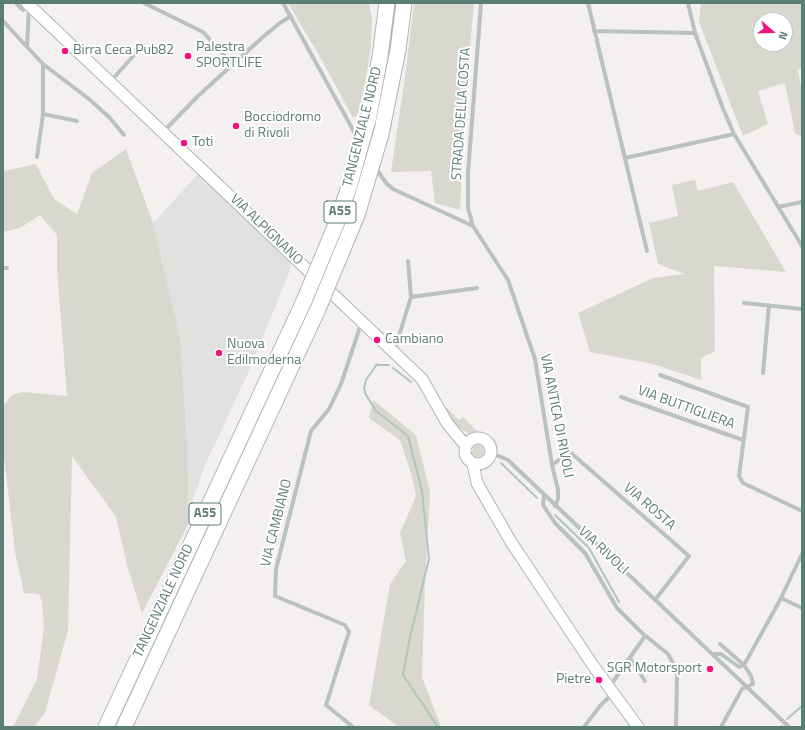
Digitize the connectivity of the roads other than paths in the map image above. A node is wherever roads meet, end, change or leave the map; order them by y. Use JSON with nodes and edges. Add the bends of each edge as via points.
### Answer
{"nodes":[{"id":1,"x":16,"y":3,"type":"edge"},
{"id":2,"x":144,"y":3,"type":"edge"},
{"id":3,"x":283,"y":3,"type":"edge"},
{"id":4,"x":387,"y":3,"type":"edge"},
{"id":5,"x":404,"y":3,"type":"edge"},
{"id":6,"x":481,"y":3,"type":"edge"},
{"id":7,"x":588,"y":3,"type":"edge"},
{"id":8,"x":688,"y":3,"type":"edge"},
{"id":9,"x":29,"y":4,"type":"edge"},
{"id":10,"x":291,"y":16,"type":"junction"},
{"id":11,"x":4,"y":22,"type":"edge"},
{"id":12,"x":3,"y":28,"type":"edge"},
{"id":13,"x":594,"y":31,"type":"junction"},
{"id":14,"x":695,"y":33,"type":"junction"},
{"id":15,"x":143,"y":44,"type":"dead end"},
{"id":16,"x":27,"y":47,"type":"junction"},
{"id":17,"x":43,"y":64,"type":"junction"},
{"id":18,"x":233,"y":65,"type":"junction"},
{"id":19,"x":110,"y":82,"type":"junction"},
{"id":20,"x":43,"y":114,"type":"junction"},
{"id":21,"x":76,"y":121,"type":"dead end"},
{"id":22,"x":163,"y":132,"type":"junction"},
{"id":23,"x":734,"y":134,"type":"junction"},
{"id":24,"x":124,"y":135,"type":"dead end"},
{"id":25,"x":363,"y":148,"type":"dead end"},
{"id":26,"x":37,"y":157,"type":"dead end"},
{"id":27,"x":625,"y":158,"type":"junction"},
{"id":28,"x":370,"y":160,"type":"dead end"},
{"id":29,"x":802,"y":202,"type":"edge"},
{"id":30,"x":778,"y":207,"type":"junction"},
{"id":31,"x":473,"y":226,"type":"junction"},
{"id":32,"x":802,"y":246,"type":"edge"},
{"id":33,"x":647,"y":251,"type":"dead end"},
{"id":34,"x":408,"y":261,"type":"dead end"},
{"id":35,"x":477,"y":288,"type":"dead end"},
{"id":36,"x":411,"y":297,"type":"junction"},
{"id":37,"x":744,"y":303,"type":"dead end"},
{"id":38,"x":769,"y":305,"type":"junction"},
{"id":39,"x":802,"y":308,"type":"edge"},
{"id":40,"x":362,"y":321,"type":"junction"},
{"id":41,"x":394,"y":352,"type":"junction"},
{"id":42,"x":762,"y":373,"type":"dead end"},
{"id":43,"x":660,"y":375,"type":"dead end"},
{"id":44,"x":621,"y":397,"type":"dead end"},
{"id":45,"x":743,"y":440,"type":"junction"},
{"id":46,"x":469,"y":443,"type":"junction"},
{"id":47,"x":488,"y":458,"type":"junction"},
{"id":48,"x":473,"y":464,"type":"junction"},
{"id":49,"x":552,"y":465,"type":"junction"},
{"id":50,"x":481,"y":488,"type":"junction"},
{"id":51,"x":544,"y":496,"type":"junction"},
{"id":52,"x":555,"y":506,"type":"junction"},
{"id":53,"x":802,"y":511,"type":"edge"},
{"id":54,"x":802,"y":554,"type":"edge"},
{"id":55,"x":781,"y":598,"type":"junction"},
{"id":56,"x":655,"y":600,"type":"junction"},
{"id":57,"x":802,"y":608,"type":"edge"},
{"id":58,"x":645,"y":636,"type":"junction"},
{"id":59,"x":720,"y":644,"type":"dead end"},
{"id":60,"x":713,"y":654,"type":"junction"},
{"id":61,"x":630,"y":658,"type":"junction"},
{"id":62,"x":744,"y":665,"type":"junction"},
{"id":63,"x":645,"y":681,"type":"dead end"},
{"id":64,"x":747,"y":686,"type":"junction"},
{"id":65,"x":611,"y":690,"type":"junction"},
{"id":66,"x":106,"y":727,"type":"edge"},
{"id":67,"x":124,"y":727,"type":"edge"},
{"id":68,"x":354,"y":727,"type":"edge"},
{"id":69,"x":584,"y":727,"type":"edge"},
{"id":70,"x":638,"y":727,"type":"edge"},
{"id":71,"x":676,"y":727,"type":"edge"},
{"id":72,"x":721,"y":727,"type":"edge"},
{"id":73,"x":789,"y":727,"type":"edge"}],
"edges":[{"from":1,"to":9,"type":"street","via":[[23,10]]},
{"from":2,"to":18,"type":"street","via":[[204,32]]},
{"from":3,"to":10,"type":"street"},
{"from":4,"to":66,"type":"highway","name":"TANGENZIALE NORD","number":"A55","bridge":true,"via":[[368,120],[347,194],[331,237],[304,301]]},
{"from":5,"to":67,"type":"highway","name":"TANGENZIALE NORD","number":"A55","bridge":true,"via":[[398,50],[381,134],[356,215],[318,309]]},
{"from":6,"to":31,"type":"street","name":"STRADA DELLA COSTA","via":[[468,173],[468,208]]},
{"from":7,"to":13,"type":"street"},
{"from":8,"to":14,"type":"street"},
{"from":9,"to":16,"type":"street"},
{"from":9,"to":19,"type":"street","name":"VIA ALPIGNANO"},
{"from":10,"to":18,"type":"street"},
{"from":10,"to":25,"type":"street"},
{"from":11,"to":12,"type":"street"},
{"from":11,"to":16,"type":"street"},
{"from":13,"to":14,"type":"street"},
{"from":13,"to":27,"type":"street"},
{"from":14,"to":23,"type":"street"},
{"from":15,"to":19,"type":"street"},
{"from":16,"to":17,"type":"street"},
{"from":17,"to":20,"type":"street"},
{"from":17,"to":24,"type":"street","via":[[90,99],[110,117]]},
{"from":18,"to":22,"type":"street"},
{"from":19,"to":22,"type":"street","name":"VIA ALPIGNANO"},
{"from":20,"to":21,"type":"street"},
{"from":20,"to":26,"type":"street"},
{"from":22,"to":40,"type":"street","name":"VIA ALPIGNANO"},
{"from":23,"to":27,"type":"street"},
{"from":23,"to":30,"type":"street"},
{"from":27,"to":33,"type":"street"},
{"from":28,"to":31,"type":"street","via":[[393,189]]},
{"from":29,"to":30,"type":"street"},
{"from":30,"to":32,"type":"street"},
{"from":31,"to":49,"type":"street","name":"VIA ANTICA DI RIVOLI","via":[[508,280],[535,359]]},
{"from":34,"to":36,"type":"street"},
{"from":35,"to":36,"type":"street"},
{"from":36,"to":41,"type":"street"},
{"from":37,"to":38,"type":"street"},
{"from":38,"to":39,"type":"street"},
{"from":38,"to":42,"type":"street"},
{"from":40,"to":41,"type":"street","name":"VIA ALPIGNANO"},
{"from":40,"to":68,"type":"street","name":"VIA CAMBIANO","via":[[341,384],[329,409],[311,431],[276,569],[275,596],[345,625],[348,632],[326,705]]},
{"from":41,"to":46,"type":"street","name":"VIA ALPIGNANO","via":[[422,379],[442,416]]},
{"from":43,"to":45,"type":"street","name":"VIA BUTTIGLIERA","via":[[748,407]]},
{"from":44,"to":45,"type":"street","name":"VIA BUTTIGLIERA"},
{"from":45,"to":53,"type":"street","name":"VIA BUTTIGLIERA","via":[[739,476],[743,483]]},
{"from":46,"to":47,"type":"street","via":[[476,438],[484,440],[490,446]]},
{"from":46,"to":48,"type":"street","via":[[465,454]]},
{"from":47,"to":48,"type":"street","name":"VIA RIVOLI"},
{"from":47,"to":50,"type":"street","via":[[480,473]]},
{"from":47,"to":51,"type":"street","name":"VIA RIVOLI","via":[[499,456],[508,460]]},
{"from":48,"to":50,"type":"street","via":[[475,478]]},
{"from":49,"to":52,"type":"street","name":"VIA ANTICA DI RIVOLI","via":[[558,490]]},
{"from":49,"to":56,"type":"street","name":"VIA ROSTA","via":[[570,452],[689,556]]},
{"from":50,"to":65,"type":"street","via":[[514,547]]},
{"from":51,"to":52,"type":"street","name":"VIA RIVOLI"},
{"from":51,"to":58,"type":"street","via":[[543,505],[555,523],[585,553],[618,608]]},
{"from":52,"to":56,"type":"street","name":"VIA RIVOLI"},
{"from":54,"to":55,"type":"street"},
{"from":55,"to":57,"type":"street"},
{"from":55,"to":62,"type":"street"},
{"from":56,"to":60,"type":"street","name":"VIA RIVOLI"},
{"from":58,"to":61,"type":"street"},
{"from":58,"to":71,"type":"street","via":[[668,654],[675,667]]},
{"from":59,"to":62,"type":"street"},
{"from":60,"to":62,"type":"street","name":"VIA RIVOLI","via":[[721,654],[739,667]]},
{"from":60,"to":64,"type":"street","name":"VIA RIVOLI"},
{"from":61,"to":63,"type":"street"},
{"from":61,"to":65,"type":"street"},
{"from":62,"to":64,"type":"street","via":[[753,682]]},
{"from":64,"to":72,"type":"street","via":[[742,689]]},
{"from":64,"to":73,"type":"street","name":"VIA RIVOLI"},
{"from":65,"to":69,"type":"street"},
{"from":65,"to":70,"type":"street"}]}
